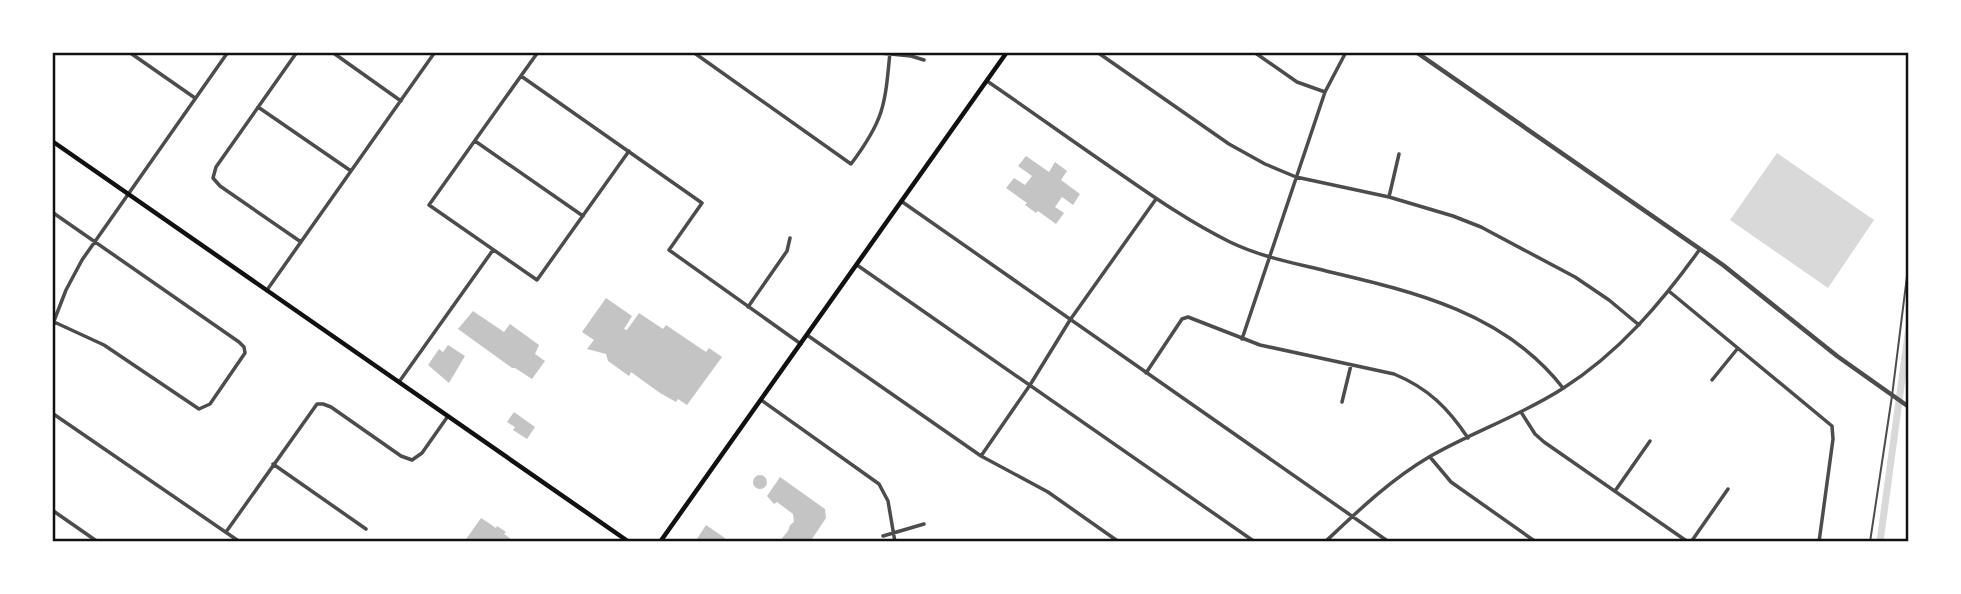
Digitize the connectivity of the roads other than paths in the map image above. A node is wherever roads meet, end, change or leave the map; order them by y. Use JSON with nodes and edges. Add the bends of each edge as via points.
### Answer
{"nodes":[{"id":1,"x":129,"y":52,"type":"edge"},
{"id":2,"x":228,"y":52,"type":"edge"},
{"id":3,"x":297,"y":52,"type":"edge"},
{"id":4,"x":332,"y":52,"type":"edge"},
{"id":5,"x":435,"y":52,"type":"edge"},
{"id":6,"x":538,"y":52,"type":"edge"},
{"id":7,"x":693,"y":52,"type":"edge"},
{"id":8,"x":870,"y":52,"type":"edge"},
{"id":9,"x":1007,"y":52,"type":"edge"},
{"id":10,"x":1097,"y":52,"type":"edge"},
{"id":11,"x":1254,"y":52,"type":"edge"},
{"id":12,"x":1346,"y":52,"type":"edge"},
{"id":13,"x":1416,"y":52,"type":"edge"},
{"id":14,"x":889,"y":53,"type":"edge"},
{"id":15,"x":924,"y":60,"type":"dead end"},
{"id":16,"x":521,"y":76,"type":"junction"},
{"id":17,"x":987,"y":81,"type":"junction"},
{"id":18,"x":1325,"y":92,"type":"junction"},
{"id":19,"x":195,"y":99,"type":"junction"},
{"id":20,"x":401,"y":101,"type":"junction"},
{"id":21,"x":258,"y":107,"type":"junction"},
{"id":22,"x":474,"y":140,"type":"junction"},
{"id":23,"x":52,"y":141,"type":"edge"},
{"id":24,"x":629,"y":151,"type":"junction"},
{"id":25,"x":1399,"y":154,"type":"dead end"},
{"id":26,"x":351,"y":171,"type":"junction"},
{"id":27,"x":1296,"y":177,"type":"junction"},
{"id":28,"x":128,"y":193,"type":"junction"},
{"id":29,"x":1389,"y":197,"type":"junction"},
{"id":30,"x":1156,"y":199,"type":"junction"},
{"id":31,"x":901,"y":201,"type":"junction"},
{"id":32,"x":52,"y":212,"type":"edge"},
{"id":33,"x":583,"y":216,"type":"junction"},
{"id":34,"x":790,"y":239,"type":"dead end"},
{"id":35,"x":95,"y":242,"type":"junction"},
{"id":36,"x":301,"y":242,"type":"junction"},
{"id":37,"x":1700,"y":249,"type":"junction"},
{"id":38,"x":493,"y":250,"type":"junction"},
{"id":39,"x":1269,"y":258,"type":"junction"},
{"id":40,"x":1909,"y":260,"type":"edge"},
{"id":41,"x":857,"y":265,"type":"junction"},
{"id":42,"x":267,"y":290,"type":"junction"},
{"id":43,"x":1669,"y":292,"type":"junction"},
{"id":44,"x":748,"y":307,"type":"junction"},
{"id":45,"x":1070,"y":320,"type":"junction"},
{"id":46,"x":53,"y":323,"type":"edge"},
{"id":47,"x":1639,"y":326,"type":"junction"},
{"id":48,"x":807,"y":335,"type":"junction"},
{"id":49,"x":1242,"y":339,"type":"junction"},
{"id":50,"x":801,"y":344,"type":"junction"},
{"id":51,"x":1738,"y":348,"type":"junction"},
{"id":52,"x":1350,"y":365,"type":"junction"},
{"id":53,"x":1146,"y":373,"type":"junction"},
{"id":54,"x":1712,"y":380,"type":"dead end"},
{"id":55,"x":399,"y":382,"type":"junction"},
{"id":56,"x":1030,"y":385,"type":"junction"},
{"id":57,"x":1563,"y":388,"type":"junction"},
{"id":58,"x":1892,"y":396,"type":"junction"},
{"id":59,"x":761,"y":400,"type":"junction"},
{"id":60,"x":1342,"y":402,"type":"dead end"},
{"id":61,"x":1909,"y":407,"type":"edge"},
{"id":62,"x":1521,"y":412,"type":"junction"},
{"id":63,"x":52,"y":413,"type":"edge"},
{"id":64,"x":448,"y":416,"type":"junction"},
{"id":65,"x":1468,"y":438,"type":"junction"},
{"id":66,"x":1650,"y":441,"type":"dead end"},
{"id":67,"x":981,"y":456,"type":"junction"},
{"id":68,"x":1430,"y":457,"type":"junction"},
{"id":69,"x":273,"y":464,"type":"junction"},
{"id":70,"x":1728,"y":489,"type":"dead end"},
{"id":71,"x":1615,"y":491,"type":"junction"},
{"id":72,"x":52,"y":510,"type":"edge"},
{"id":73,"x":1352,"y":516,"type":"junction"},
{"id":74,"x":924,"y":524,"type":"dead end"},
{"id":75,"x":366,"y":529,"type":"dead end"},
{"id":76,"x":226,"y":532,"type":"junction"},
{"id":77,"x":893,"y":533,"type":"junction"},
{"id":78,"x":883,"y":536,"type":"dead end"},
{"id":79,"x":98,"y":541,"type":"edge"},
{"id":80,"x":240,"y":541,"type":"edge"},
{"id":81,"x":629,"y":541,"type":"edge"},
{"id":82,"x":660,"y":541,"type":"edge"},
{"id":83,"x":895,"y":541,"type":"edge"},
{"id":84,"x":1119,"y":541,"type":"edge"},
{"id":85,"x":1255,"y":541,"type":"edge"},
{"id":86,"x":1325,"y":541,"type":"edge"},
{"id":87,"x":1389,"y":541,"type":"edge"},
{"id":88,"x":1536,"y":541,"type":"edge"},
{"id":89,"x":1689,"y":541,"type":"edge"},
{"id":90,"x":1819,"y":541,"type":"edge"},
{"id":91,"x":1870,"y":541,"type":"edge"}],
"edges":[{"from":1,"to":19,"type":"street"},
{"from":2,"to":19,"type":"street"},
{"from":3,"to":21,"type":"street"},
{"from":4,"to":20,"type":"street"},
{"from":5,"to":20,"type":"street"},
{"from":6,"to":16,"type":"street"},
{"from":7,"to":14,"type":"street","via":[[851,164],[875,131],[885,103]]},
{"from":8,"to":14,"type":"street"},
{"from":9,"to":17,"type":"main road"},
{"from":10,"to":27,"type":"street","via":[[1228,144]]},
{"from":11,"to":18,"type":"street","via":[[1297,82]]},
{"from":12,"to":18,"type":"street"},
{"from":13,"to":37,"type":"street"},
{"from":14,"to":15,"type":"street"},
{"from":16,"to":22,"type":"street"},
{"from":16,"to":24,"type":"street"},
{"from":17,"to":30,"type":"street"},
{"from":17,"to":31,"type":"main road"},
{"from":18,"to":27,"type":"street"},
{"from":19,"to":28,"type":"street"},
{"from":20,"to":26,"type":"street"},
{"from":21,"to":26,"type":"street"},
{"from":21,"to":36,"type":"street","via":[[213,177]]},
{"from":22,"to":33,"type":"street"},
{"from":22,"to":38,"type":"street","via":[[429,205]]},
{"from":23,"to":28,"type":"main road"},
{"from":24,"to":33,"type":"street"},
{"from":24,"to":44,"type":"street","via":[[702,203],[669,250]]},
{"from":25,"to":29,"type":"street"},
{"from":26,"to":36,"type":"street"},
{"from":27,"to":29,"type":"street"},
{"from":27,"to":39,"type":"street"},
{"from":28,"to":35,"type":"street"},
{"from":28,"to":42,"type":"main road"},
{"from":29,"to":47,"type":"street","via":[[1453,216],[1518,244],[1609,300]]},
{"from":30,"to":39,"type":"street","via":[[1232,243]]},
{"from":30,"to":45,"type":"street"},
{"from":31,"to":41,"type":"main road"},
{"from":31,"to":45,"type":"street"},
{"from":32,"to":35,"type":"street"},
{"from":33,"to":38,"type":"street","via":[[537,280]]},
{"from":34,"to":44,"type":"street","via":[[787,251]]},
{"from":35,"to":46,"type":"street"},
{"from":35,"to":46,"type":"street","via":[[239,342],[245,350],[242,359],[202,409],[96,341]]},
{"from":36,"to":42,"type":"street"},
{"from":37,"to":43,"type":"street"},
{"from":37,"to":58,"type":"street"},
{"from":38,"to":55,"type":"street"},
{"from":39,"to":49,"type":"street"},
{"from":39,"to":57,"type":"street","via":[[1406,290],[1457,309],[1525,348]]},
{"from":40,"to":58,"type":"lane"},
{"from":41,"to":48,"type":"main road"},
{"from":41,"to":56,"type":"street"},
{"from":42,"to":55,"type":"main road"},
{"from":43,"to":47,"type":"street"},
{"from":43,"to":51,"type":"street"},
{"from":44,"to":50,"type":"street"},
{"from":45,"to":53,"type":"street"},
{"from":45,"to":56,"type":"street"},
{"from":47,"to":57,"type":"street"},
{"from":48,"to":50,"type":"main road"},
{"from":48,"to":67,"type":"street"},
{"from":49,"to":52,"type":"street"},
{"from":49,"to":53,"type":"street","via":[[1186,316]]},
{"from":50,"to":59,"type":"main road"},
{"from":51,"to":54,"type":"street"},
{"from":51,"to":90,"type":"street","via":[[1832,426]]},
{"from":52,"to":60,"type":"street"},
{"from":52,"to":65,"type":"street","via":[[1394,374],[1422,388],[1448,410]]},
{"from":53,"to":73,"type":"street"},
{"from":55,"to":64,"type":"main road"},
{"from":56,"to":67,"type":"street"},
{"from":56,"to":85,"type":"street"},
{"from":57,"to":62,"type":"street"},
{"from":58,"to":61,"type":"street"},
{"from":58,"to":91,"type":"lane"},
{"from":59,"to":77,"type":"street","via":[[879,484],[888,501]]},
{"from":59,"to":82,"type":"main road"},
{"from":62,"to":65,"type":"street"},
{"from":62,"to":71,"type":"street","via":[[1544,442]]},
{"from":63,"to":76,"type":"street"},
{"from":64,"to":69,"type":"street","via":[[412,460],[320,403]]},
{"from":64,"to":81,"type":"main road"},
{"from":65,"to":68,"type":"street"},
{"from":66,"to":71,"type":"street"},
{"from":67,"to":84,"type":"street","via":[[1048,492]]},
{"from":68,"to":73,"type":"street","via":[[1392,481]]},
{"from":68,"to":88,"type":"street","via":[[1451,482]]},
{"from":69,"to":75,"type":"street"},
{"from":69,"to":76,"type":"street"},
{"from":70,"to":89,"type":"street"},
{"from":71,"to":89,"type":"street"},
{"from":72,"to":79,"type":"street"},
{"from":73,"to":86,"type":"street"},
{"from":73,"to":87,"type":"street"},
{"from":74,"to":77,"type":"street"},
{"from":76,"to":80,"type":"street"},
{"from":77,"to":78,"type":"street"},
{"from":77,"to":83,"type":"street"}]}
